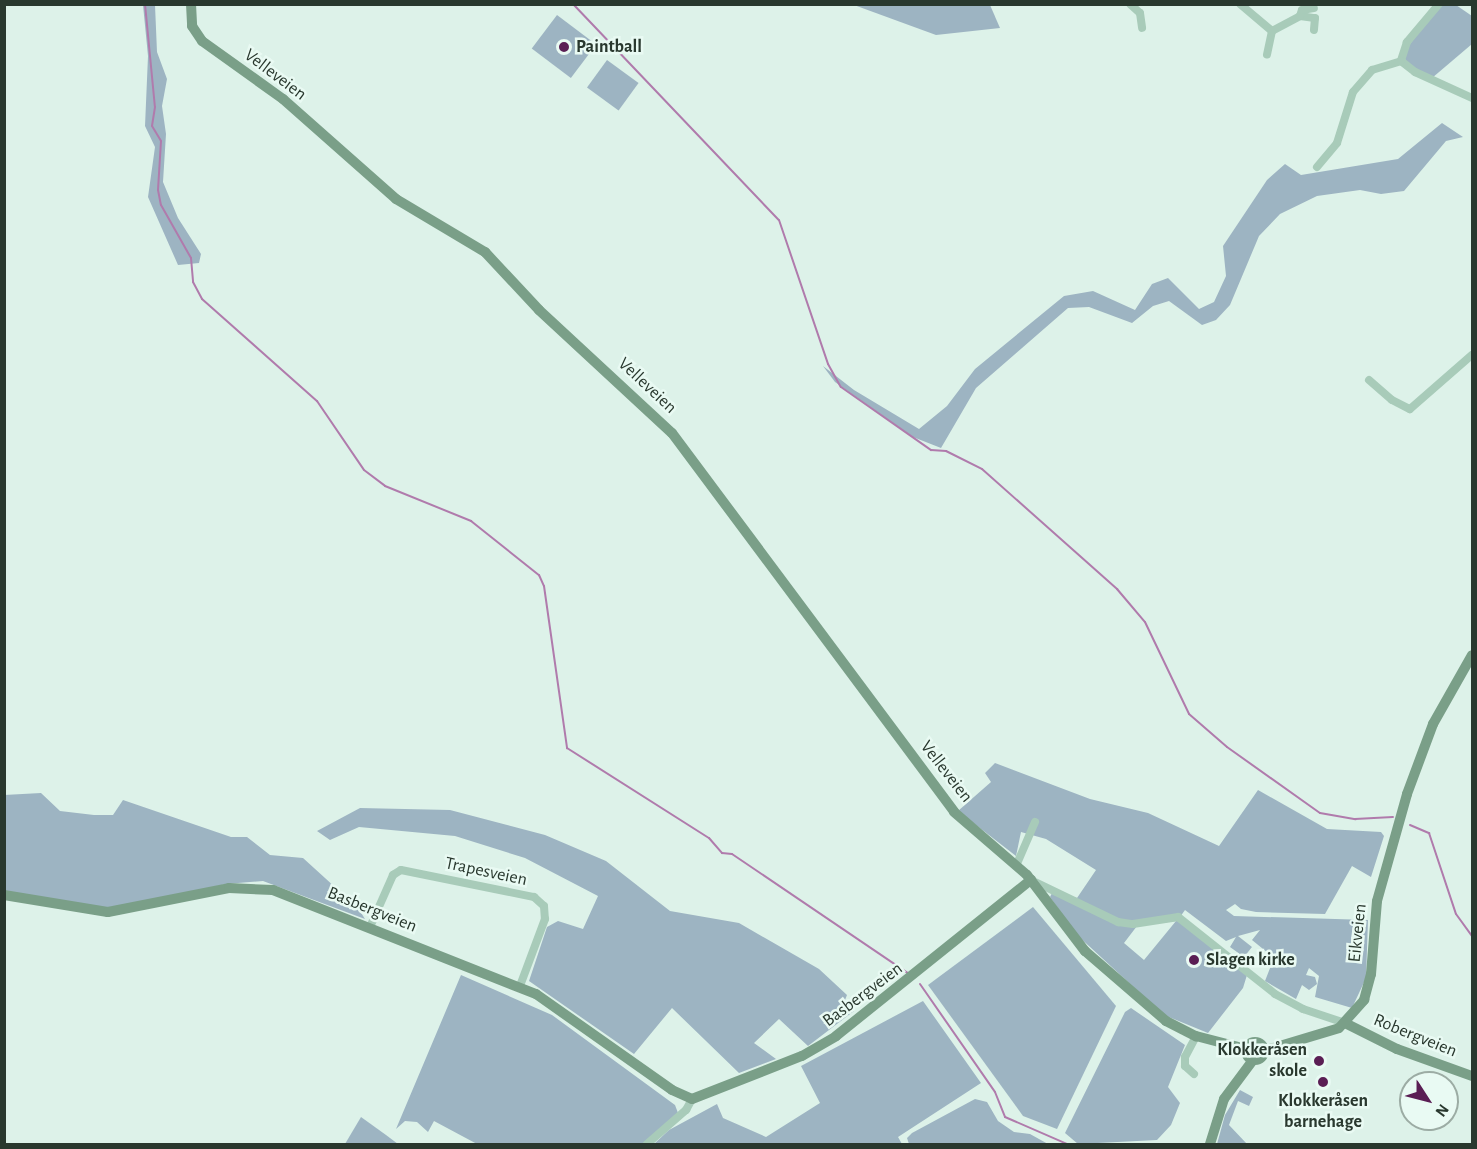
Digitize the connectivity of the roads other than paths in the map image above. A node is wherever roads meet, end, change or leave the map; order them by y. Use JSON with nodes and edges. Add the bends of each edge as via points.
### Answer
{"nodes":[{"id":1,"x":191,"y":4,"type":"edge"},
{"id":2,"x":1130,"y":4,"type":"edge"},
{"id":3,"x":1240,"y":4,"type":"edge"},
{"id":4,"x":1437,"y":5,"type":"edge"},
{"id":5,"x":1314,"y":8,"type":"dead end"},
{"id":6,"x":1300,"y":16,"type":"junction"},
{"id":7,"x":1142,"y":28,"type":"dead end"},
{"id":8,"x":1272,"y":30,"type":"junction"},
{"id":9,"x":1314,"y":30,"type":"dead end"},
{"id":10,"x":1267,"y":54,"type":"dead end"},
{"id":11,"x":1401,"y":61,"type":"junction"},
{"id":12,"x":1473,"y":98,"type":"edge"},
{"id":13,"x":1317,"y":167,"type":"dead end"},
{"id":14,"x":1473,"y":355,"type":"edge"},
{"id":15,"x":1369,"y":380,"type":"dead end"},
{"id":16,"x":1473,"y":655,"type":"edge"},
{"id":17,"x":1035,"y":822,"type":"dead end"},
{"id":18,"x":1016,"y":866,"type":"junction"},
{"id":19,"x":1031,"y":880,"type":"junction"},
{"id":20,"x":4,"y":896,"type":"edge"},
{"id":21,"x":370,"y":927,"type":"junction"},
{"id":22,"x":520,"y":986,"type":"junction"},
{"id":23,"x":1346,"y":1023,"type":"junction"},
{"id":24,"x":1196,"y":1036,"type":"junction"},
{"id":25,"x":1246,"y":1049,"type":"junction"},
{"id":26,"x":1263,"y":1051,"type":"junction"},
{"id":27,"x":1253,"y":1060,"type":"junction"},
{"id":28,"x":1194,"y":1074,"type":"dead end"},
{"id":29,"x":1473,"y":1076,"type":"edge"},
{"id":30,"x":692,"y":1099,"type":"junction"},
{"id":31,"x":647,"y":1144,"type":"edge"},
{"id":32,"x":1210,"y":1144,"type":"edge"}],
"edges":[{"from":1,"to":18,"type":"main road","name":"Velleveien","via":[[192,26],[202,41],[283,99],[396,199],[479,247],[539,310],[672,433],[939,792],[960,818]]},
{"from":2,"to":7,"type":"street","via":[[1140,13]]},
{"from":3,"to":8,"type":"street"},
{"from":4,"to":11,"type":"street","via":[[1407,42]]},
{"from":5,"to":6,"type":"street","via":[[1302,10]]},
{"from":6,"to":8,"type":"street"},
{"from":6,"to":9,"type":"street","via":[[1315,18]]},
{"from":8,"to":10,"type":"street"},
{"from":11,"to":12,"type":"street","via":[[1415,72]]},
{"from":11,"to":13,"type":"street","via":[[1372,70],[1353,92],[1337,142]]},
{"from":14,"to":15,"type":"street","via":[[1410,409]]},
{"from":16,"to":23,"type":"main road","name":"Eikveien","via":[[1440,711],[1415,771],[1377,902],[1368,988]]},
{"from":17,"to":18,"type":"street"},
{"from":18,"to":19,"type":"main road","name":"Velleveien"},
{"from":19,"to":23,"type":"street","name":"Velleveien","via":[[1118,922],[1132,924],[1175,916],[1275,994]]},
{"from":19,"to":24,"type":"main road","name":"Velleveien","via":[[1070,933],[1104,969],[1152,1011]]},
{"from":19,"to":30,"type":"main road","name":"Basbergveien","via":[[836,1036],[802,1056]]},
{"from":20,"to":21,"type":"main road","name":"Basbergveien","via":[[108,912],[256,886]]},
{"from":21,"to":22,"type":"main road","name":"Basbergveien"},
{"from":21,"to":22,"type":"street","name":"Trapesveien","via":[[393,875],[401,870],[534,897],[544,906],[545,919]]},
{"from":22,"to":30,"type":"main road","name":"Basbergveien","via":[[563,1010],[677,1094]]},
{"from":23,"to":26,"type":"main road","via":[[1329,1032]]},
{"from":23,"to":29,"type":"main road","name":"Robergveien","via":[[1397,1049]]},
{"from":24,"to":25,"type":"main road","name":"Velleveien"},
{"from":24,"to":28,"type":"street","via":[[1185,1058],[1185,1066]]},
{"from":25,"to":26,"type":"main road","name":"Velleveien","via":[[1256,1042]]},
{"from":25,"to":27,"type":"main road"},
{"from":26,"to":27,"type":"main road","via":[[1261,1057]]},
{"from":27,"to":32,"type":"main road","via":[[1224,1099]]},
{"from":30,"to":31,"type":"street","name":"Basbergveien","via":[[686,1110]]}]}
